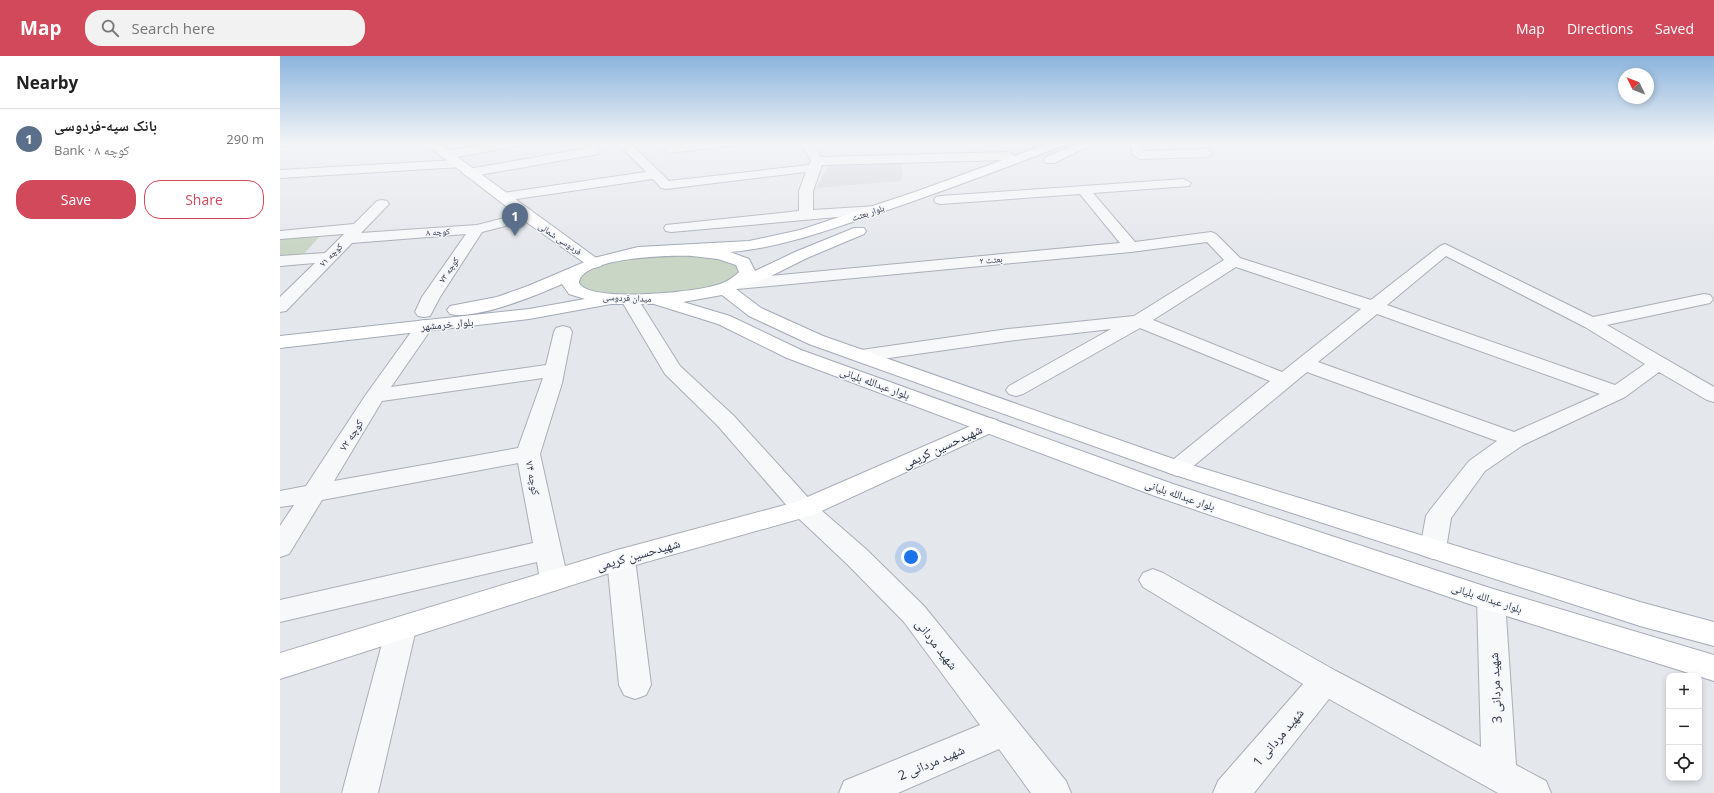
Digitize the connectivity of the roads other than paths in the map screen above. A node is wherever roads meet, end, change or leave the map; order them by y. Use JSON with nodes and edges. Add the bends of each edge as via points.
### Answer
{"nodes":[{"id":1,"x":473,"y":176,"type":"edge"},
{"id":2,"x":645,"y":176,"type":"edge"},
{"id":3,"x":657,"y":176,"type":"edge"},
{"id":4,"x":727,"y":176,"type":"edge"},
{"id":5,"x":811,"y":176,"type":"edge"},
{"id":6,"x":971,"y":176,"type":"edge"},
{"id":7,"x":1005,"y":176,"type":"edge"},
{"id":8,"x":1184,"y":183,"type":"dead end"},
{"id":9,"x":1084,"y":191,"type":"junction"},
{"id":10,"x":503,"y":197,"type":"junction"},
{"id":11,"x":941,"y":200,"type":"junction"},
{"id":12,"x":382,"y":204,"type":"dead end"},
{"id":13,"x":806,"y":215,"type":"junction"},
{"id":14,"x":527,"y":216,"type":"junction"},
{"id":15,"x":875,"y":220,"type":"junction"},
{"id":16,"x":671,"y":228,"type":"dead end"},
{"id":17,"x":477,"y":229,"type":"junction"},
{"id":18,"x":353,"y":234,"type":"junction"},
{"id":19,"x":280,"y":235,"type":"edge"},
{"id":20,"x":1131,"y":247,"type":"junction"},
{"id":21,"x":666,"y":252,"type":"junction"},
{"id":22,"x":329,"y":256,"type":"junction"},
{"id":23,"x":280,"y":261,"type":"edge"},
{"id":24,"x":1234,"y":261,"type":"junction"},
{"id":25,"x":595,"y":263,"type":"junction"},
{"id":26,"x":578,"y":270,"type":"junction"},
{"id":27,"x":734,"y":285,"type":"junction"},
{"id":28,"x":633,"y":299,"type":"junction"},
{"id":29,"x":1704,"y":300,"type":"dead end"},
{"id":30,"x":280,"y":307,"type":"edge"},
{"id":31,"x":1374,"y":307,"type":"junction"},
{"id":32,"x":466,"y":316,"type":"junction"},
{"id":33,"x":425,"y":319,"type":"junction"},
{"id":34,"x":1139,"y":321,"type":"junction"},
{"id":35,"x":1591,"y":323,"type":"junction"},
{"id":36,"x":280,"y":329,"type":"edge"},
{"id":37,"x":563,"y":332,"type":"dead end"},
{"id":38,"x":280,"y":342,"type":"edge"},
{"id":39,"x":861,"y":356,"type":"junction"},
{"id":40,"x":1659,"y":363,"type":"junction"},
{"id":41,"x":1304,"y":364,"type":"junction"},
{"id":42,"x":555,"y":370,"type":"junction"},
{"id":43,"x":1285,"y":380,"type":"junction"},
{"id":44,"x":1016,"y":390,"type":"dead end"},
{"id":45,"x":1618,"y":393,"type":"junction"},
{"id":46,"x":375,"y":396,"type":"junction"},
{"id":47,"x":1714,"y":396,"type":"edge"},
{"id":48,"x":989,"y":425,"type":"junction"},
{"id":49,"x":1515,"y":440,"type":"junction"},
{"id":50,"x":528,"y":454,"type":"junction"},
{"id":51,"x":1177,"y":468,"type":"junction"},
{"id":52,"x":312,"y":494,"type":"junction"},
{"id":53,"x":280,"y":499,"type":"edge"},
{"id":54,"x":804,"y":509,"type":"junction"},
{"id":55,"x":280,"y":547,"type":"edge"},
{"id":56,"x":1433,"y":549,"type":"junction"},
{"id":57,"x":547,"y":550,"type":"junction"},
{"id":58,"x":620,"y":558,"type":"junction"},
{"id":59,"x":554,"y":580,"type":"junction"},
{"id":60,"x":1153,"y":580,"type":"dead end"},
{"id":61,"x":1491,"y":600,"type":"junction"},
{"id":62,"x":280,"y":611,"type":"edge"},
{"id":63,"x":401,"y":628,"type":"junction"},
{"id":64,"x":1714,"y":634,"type":"edge"},
{"id":65,"x":280,"y":666,"type":"edge"},
{"id":66,"x":1714,"y":668,"type":"edge"},
{"id":67,"x":1325,"y":681,"type":"junction"},
{"id":68,"x":635,"y":685,"type":"dead end"},
{"id":69,"x":1004,"y":730,"type":"junction"},
{"id":70,"x":1499,"y":776,"type":"junction"},
{"id":71,"x":360,"y":793,"type":"edge"},
{"id":72,"x":857,"y":793,"type":"edge"},
{"id":73,"x":1053,"y":793,"type":"edge"},
{"id":74,"x":1231,"y":793,"type":"edge"},
{"id":75,"x":1533,"y":793,"type":"edge"}],
"edges":[{"from":1,"to":10,"type":"main road","name":"فردوسی شمالی"},
{"from":2,"to":10,"type":"street"},
{"from":3,"to":4,"type":"street","via":[[666,185]]},
{"from":5,"to":13,"type":"street","via":[[806,190]]},
{"from":6,"to":15,"type":"main road","name":"بلوار بعثت"},
{"from":7,"to":11,"type":"main road","name":"بلوار بعثت"},
{"from":8,"to":9,"type":"street"},
{"from":9,"to":11,"type":"street"},
{"from":9,"to":20,"type":"street"},
{"from":10,"to":14,"type":"main road","name":"فردوسی شمالی"},
{"from":11,"to":15,"type":"main road","name":"بلوار بعثت"},
{"from":12,"to":18,"type":"street","name":"کوچه ۷۱"},
{"from":13,"to":15,"type":"street"},
{"from":13,"to":16,"type":"street"},
{"from":14,"to":17,"type":"street","name":"کوچه ۸"},
{"from":14,"to":25,"type":"main road","name":"فردوسی شمالی"},
{"from":15,"to":21,"type":"main road","name":"بلوار بعثت","via":[[762,244]]},
{"from":15,"to":27,"type":"main road","name":"بلوار بعثت","via":[[759,276]]},
{"from":17,"to":18,"type":"street","name":"کوچه ۸"},
{"from":17,"to":33,"type":"street","name":"کوچه ۷۳","via":[[431,297]]},
{"from":18,"to":19,"type":"street","name":"کوچه ۸"},
{"from":18,"to":22,"type":"street","name":"کوچه ۷۱"},
{"from":20,"to":24,"type":"street","name":"بعثت ۲","via":[[1211,237]]},
{"from":20,"to":27,"type":"street","name":"بعثت ۲"},
{"from":21,"to":25,"type":"main road","via":[[626,254]]},
{"from":21,"to":27,"type":"main road","via":[[734,257],[743,262],[748,272]]},
{"from":22,"to":23,"type":"street"},
{"from":22,"to":30,"type":"street","name":"کوچه ۷۱"},
{"from":24,"to":31,"type":"street"},
{"from":24,"to":34,"type":"street"},
{"from":25,"to":26,"type":"main road"},
{"from":26,"to":28,"type":"main road","name":"میدان فردوسی","via":[[571,279],[572,288],[584,294]]},
{"from":26,"to":32,"type":"main road","name":"بلوار خرمشهر"},
{"from":27,"to":28,"type":"main road","name":"میدان فردوسی","via":[[682,298]]},
{"from":27,"to":39,"type":"main road","name":"بلوار عبدالله بلیانی","via":[[755,312],[816,340]]},
{"from":28,"to":32,"type":"main road","name":"بلوار خرمشهر","via":[[536,313]]},
{"from":28,"to":48,"type":"main road","name":"بلوار عبدالله بلیانی","via":[[724,320],[794,354]]},
{"from":28,"to":54,"type":"street","name":"شهید مردانی","via":[[672,370],[726,421]]},
{"from":29,"to":35,"type":"street"},
{"from":31,"to":35,"type":"street","via":[[1445,249]]},
{"from":31,"to":41,"type":"street"},
{"from":31,"to":45,"type":"street"},
{"from":32,"to":33,"type":"main road","name":"بلوار خرمشهر"},
{"from":33,"to":36,"type":"main road","name":"بلوار خرمشهر"},
{"from":33,"to":38,"type":"main road","name":"بلوار خرمشهر"},
{"from":33,"to":46,"type":"street","name":"کوچه ۷۲"},
{"from":34,"to":39,"type":"street","via":[[1008,335]]},
{"from":34,"to":43,"type":"street"},
{"from":34,"to":44,"type":"street"},
{"from":35,"to":40,"type":"street"},
{"from":37,"to":42,"type":"street","name":"کوچه ۷۴"},
{"from":39,"to":51,"type":"main road","name":"بلوار عبدالله بلیانی"},
{"from":40,"to":45,"type":"street"},
{"from":40,"to":47,"type":"street"},
{"from":41,"to":43,"type":"street"},
{"from":41,"to":49,"type":"street"},
{"from":42,"to":46,"type":"street"},
{"from":42,"to":50,"type":"street","name":"کوچه ۷۴"},
{"from":43,"to":51,"type":"street"},
{"from":45,"to":49,"type":"street"},
{"from":46,"to":52,"type":"street","name":"کوچه ۷۲"},
{"from":48,"to":54,"type":"main road","name":"شهیدحسین کریمی"},
{"from":48,"to":61,"type":"main road","name":"بلوار عبدالله بلیانی","via":[[1164,490]]},
{"from":49,"to":56,"type":"street","via":[[1477,466],[1439,516]]},
{"from":50,"to":52,"type":"street"},
{"from":50,"to":57,"type":"street","name":"کوچه ۷۴"},
{"from":51,"to":56,"type":"main road","name":"بلوار عبدالله بلیانی"},
{"from":52,"to":53,"type":"street"},
{"from":52,"to":55,"type":"street","name":"کوچه ۷۲"},
{"from":54,"to":58,"type":"main road","name":"شهیدحسین کریمی"},
{"from":54,"to":69,"type":"street","name":"شهید مردانی","via":[[914,614]]},
{"from":56,"to":64,"type":"main road","name":"بلوار عبدالله بلیانی","via":[[1640,614]]},
{"from":57,"to":59,"type":"street","name":"کوچه ۷۴"},
{"from":57,"to":62,"type":"street"},
{"from":58,"to":59,"type":"main road","name":"شهیدحسین کریمی"},
{"from":58,"to":68,"type":"street"},
{"from":59,"to":63,"type":"main road","name":"شهیدحسین کریمی"},
{"from":60,"to":67,"type":"street"},
{"from":61,"to":66,"type":"main road","name":"بلوار عبدالله بلیانی"},
{"from":61,"to":70,"type":"street","name":"شهید مردانی 3"},
{"from":63,"to":65,"type":"main road","name":"شهیدحسین کریمی"},
{"from":63,"to":71,"type":"street"},
{"from":67,"to":70,"type":"street"},
{"from":67,"to":74,"type":"street","name":"شهید مردانی 1"},
{"from":69,"to":72,"type":"street","name":"شهید مردانی 2"},
{"from":69,"to":73,"type":"street","name":"شهید مردانی"},
{"from":70,"to":75,"type":"street"}]}
